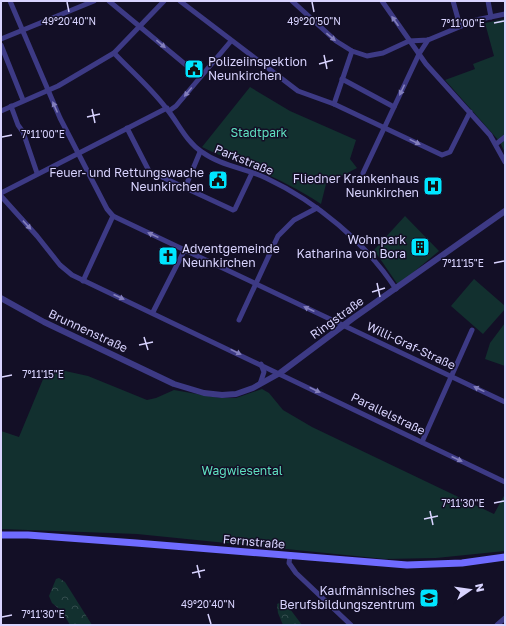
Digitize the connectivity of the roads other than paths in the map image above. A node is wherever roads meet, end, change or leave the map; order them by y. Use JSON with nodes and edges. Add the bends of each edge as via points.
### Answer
{"nodes":[{"id":1,"x":10,"y":1,"type":"edge"},
{"id":2,"x":94,"y":1,"type":"edge"},
{"id":3,"x":109,"y":1,"type":"edge"},
{"id":4,"x":164,"y":1,"type":"edge"},
{"id":5,"x":180,"y":1,"type":"edge"},
{"id":6,"x":292,"y":1,"type":"edge"},
{"id":7,"x":382,"y":1,"type":"edge"},
{"id":8,"x":453,"y":1,"type":"edge"},
{"id":9,"x":488,"y":1,"type":"edge"},
{"id":10,"x":505,"y":14,"type":"edge"},
{"id":11,"x":491,"y":17,"type":"junction"},
{"id":12,"x":460,"y":26,"type":"junction"},
{"id":13,"x":141,"y":27,"type":"junction"},
{"id":14,"x":23,"y":30,"type":"junction"},
{"id":15,"x":1,"y":39,"type":"edge"},
{"id":16,"x":428,"y":40,"type":"junction"},
{"id":17,"x":232,"y":41,"type":"junction"},
{"id":18,"x":409,"y":41,"type":"junction"},
{"id":19,"x":1,"y":45,"type":"edge"},
{"id":20,"x":352,"y":51,"type":"junction"},
{"id":21,"x":114,"y":53,"type":"junction"},
{"id":22,"x":418,"y":54,"type":"junction"},
{"id":23,"x":186,"y":65,"type":"dead end"},
{"id":24,"x":342,"y":79,"type":"junction"},
{"id":25,"x":48,"y":90,"type":"junction"},
{"id":26,"x":23,"y":100,"type":"junction"},
{"id":27,"x":334,"y":104,"type":"junction"},
{"id":28,"x":11,"y":106,"type":"junction"},
{"id":29,"x":394,"y":107,"type":"junction"},
{"id":30,"x":168,"y":110,"type":"junction"},
{"id":31,"x":1,"y":111,"type":"edge"},
{"id":32,"x":470,"y":112,"type":"junction"},
{"id":33,"x":385,"y":127,"type":"junction"},
{"id":34,"x":127,"y":128,"type":"junction"},
{"id":35,"x":505,"y":138,"type":"edge"},
{"id":36,"x":496,"y":144,"type":"junction"},
{"id":37,"x":200,"y":152,"type":"junction"},
{"id":38,"x":78,"y":153,"type":"junction"},
{"id":39,"x":505,"y":162,"type":"edge"},
{"id":40,"x":37,"y":173,"type":"junction"},
{"id":41,"x":252,"y":173,"type":"junction"},
{"id":42,"x":363,"y":173,"type":"dead end"},
{"id":43,"x":185,"y":188,"type":"junction"},
{"id":44,"x":1,"y":192,"type":"edge"},
{"id":45,"x":1,"y":196,"type":"edge"},
{"id":46,"x":317,"y":208,"type":"junction"},
{"id":47,"x":505,"y":211,"type":"edge"},
{"id":48,"x":113,"y":216,"type":"junction"},
{"id":49,"x":185,"y":249,"type":"junction"},
{"id":50,"x":83,"y":281,"type":"junction"},
{"id":51,"x":255,"y":284,"type":"junction"},
{"id":52,"x":396,"y":289,"type":"junction"},
{"id":53,"x":1,"y":298,"type":"edge"},
{"id":54,"x":153,"y":312,"type":"junction"},
{"id":55,"x":239,"y":320,"type":"dead end"},
{"id":56,"x":344,"y":325,"type":"junction"},
{"id":57,"x":472,"y":330,"type":"dead end"},
{"id":58,"x":262,"y":364,"type":"junction"},
{"id":59,"x":280,"y":373,"type":"junction"},
{"id":60,"x":452,"y":376,"type":"junction"},
{"id":61,"x":259,"y":385,"type":"junction"},
{"id":62,"x":505,"y":402,"type":"edge"},
{"id":63,"x":422,"y":442,"type":"junction"},
{"id":64,"x":505,"y":482,"type":"edge"},
{"id":65,"x":1,"y":535,"type":"edge"},
{"id":66,"x":290,"y":556,"type":"junction"},
{"id":67,"x":505,"y":557,"type":"edge"},
{"id":68,"x":505,"y":618,"type":"edge"},
{"id":69,"x":351,"y":625,"type":"edge"},
{"id":70,"x":497,"y":625,"type":"edge"}],
"edges":[{"from":1,"to":14,"type":"street"},
{"from":2,"to":14,"type":"street"},
{"from":3,"to":13,"type":"street"},
{"from":4,"to":13,"type":"street"},
{"from":5,"to":17,"type":"street"},
{"from":6,"to":20,"type":"street","one_way":true,"via":[[333,38]]},
{"from":18,"to":7,"type":"street","one_way":true},
{"from":8,"to":12,"type":"street"},
{"from":9,"to":11,"type":"street"},
{"from":10,"to":11,"type":"street"},
{"from":11,"to":12,"type":"street"},
{"from":12,"to":16,"type":"street"},
{"from":13,"to":21,"type":"street"},
{"from":13,"to":23,"type":"street","one_way":true},
{"from":14,"to":15,"type":"street"},
{"from":14,"to":25,"type":"street"},
{"from":16,"to":18,"type":"street"},
{"from":16,"to":22,"type":"street"},
{"from":17,"to":27,"type":"street","via":[[298,91]]},
{"from":17,"to":30,"type":"street","one_way":true,"via":[[176,106]]},
{"from":18,"to":20,"type":"street","via":[[373,56]]},
{"from":18,"to":22,"type":"street"},
{"from":19,"to":26,"type":"street"},
{"from":20,"to":24,"type":"street"},
{"from":21,"to":25,"type":"street"},
{"from":21,"to":30,"type":"street","name":"Parkstraße"},
{"from":22,"to":29,"type":"street","one_way":true},
{"from":22,"to":32,"type":"street"},
{"from":24,"to":27,"type":"street"},
{"from":24,"to":29,"type":"street"},
{"from":25,"to":26,"type":"street"},
{"from":38,"to":25,"type":"street","one_way":true},
{"from":26,"to":28,"type":"street"},
{"from":27,"to":33,"type":"street"},
{"from":28,"to":31,"type":"street"},
{"from":28,"to":40,"type":"street","via":[[18,125],[24,132]]},
{"from":29,"to":33,"type":"street"},
{"from":30,"to":34,"type":"street"},
{"from":30,"to":37,"type":"street","name":"Parkstraße"},
{"from":33,"to":32,"type":"street","one_way":true,"via":[[445,155],[450,152]]},
{"from":32,"to":36,"type":"street"},
{"from":33,"to":42,"type":"street"},
{"from":34,"to":38,"type":"street"},
{"from":34,"to":43,"type":"street","via":[[149,170]]},
{"from":35,"to":36,"type":"street"},
{"from":36,"to":39,"type":"street"},
{"from":37,"to":41,"type":"street","name":"Parkstraße","via":[[221,163]]},
{"from":37,"to":43,"type":"street"},
{"from":38,"to":40,"type":"street"},
{"from":38,"to":48,"type":"street"},
{"from":40,"to":44,"type":"street"},
{"from":41,"to":43,"type":"street","via":[[234,210]]},
{"from":41,"to":46,"type":"street","name":"Parkstraße"},
{"from":45,"to":50,"type":"street","name":"Parallelstraße","one_way":true,"via":[[38,236],[60,265]]},
{"from":46,"to":51,"type":"street","via":[[294,220],[278,236]]},
{"from":46,"to":52,"type":"street","name":"Parkstraße","via":[[368,254]]},
{"from":47,"to":52,"type":"street","name":"Ringstraße"},
{"from":49,"to":48,"type":"street","name":"Willi-Graf-Straße","one_way":true},
{"from":48,"to":50,"type":"street"},
{"from":49,"to":51,"type":"street","name":"Willi-Graf-Straße"},
{"from":49,"to":54,"type":"street"},
{"from":50,"to":54,"type":"street","name":"Parallelstraße","one_way":true},
{"from":51,"to":55,"type":"street"},
{"from":56,"to":51,"type":"street","name":"Willi-Graf-Straße","one_way":true},
{"from":52,"to":56,"type":"street","name":"Ringstraße"},
{"from":53,"to":61,"type":"street","name":"Brunnenstraße","via":[[44,322],[174,384],[222,395],[236,394]]},
{"from":54,"to":58,"type":"street","name":"Parallelstraße","one_way":true},
{"from":56,"to":59,"type":"street","name":"Ringstraße"},
{"from":56,"to":60,"type":"street","name":"Willi-Graf-Straße"},
{"from":57,"to":60,"type":"street"},
{"from":58,"to":59,"type":"street","name":"Parallelstraße"},
{"from":58,"to":61,"type":"street","via":[[264,372]]},
{"from":59,"to":61,"type":"street","name":"Brunnenstraße"},
{"from":59,"to":63,"type":"street","name":"Parallelstraße","one_way":true},
{"from":62,"to":60,"type":"street","name":"Willi-Graf-Straße","one_way":true},
{"from":60,"to":63,"type":"street"},
{"from":63,"to":64,"type":"street","name":"Parallelstraße","one_way":true},
{"from":65,"to":66,"type":"main road","name":"Fernstraße","via":[[43,536]]},
{"from":66,"to":67,"type":"main road","name":"Fernstraße","via":[[422,565]]},
{"from":66,"to":69,"type":"street","via":[[291,567],[296,573]]},
{"from":68,"to":70,"type":"street"}]}
